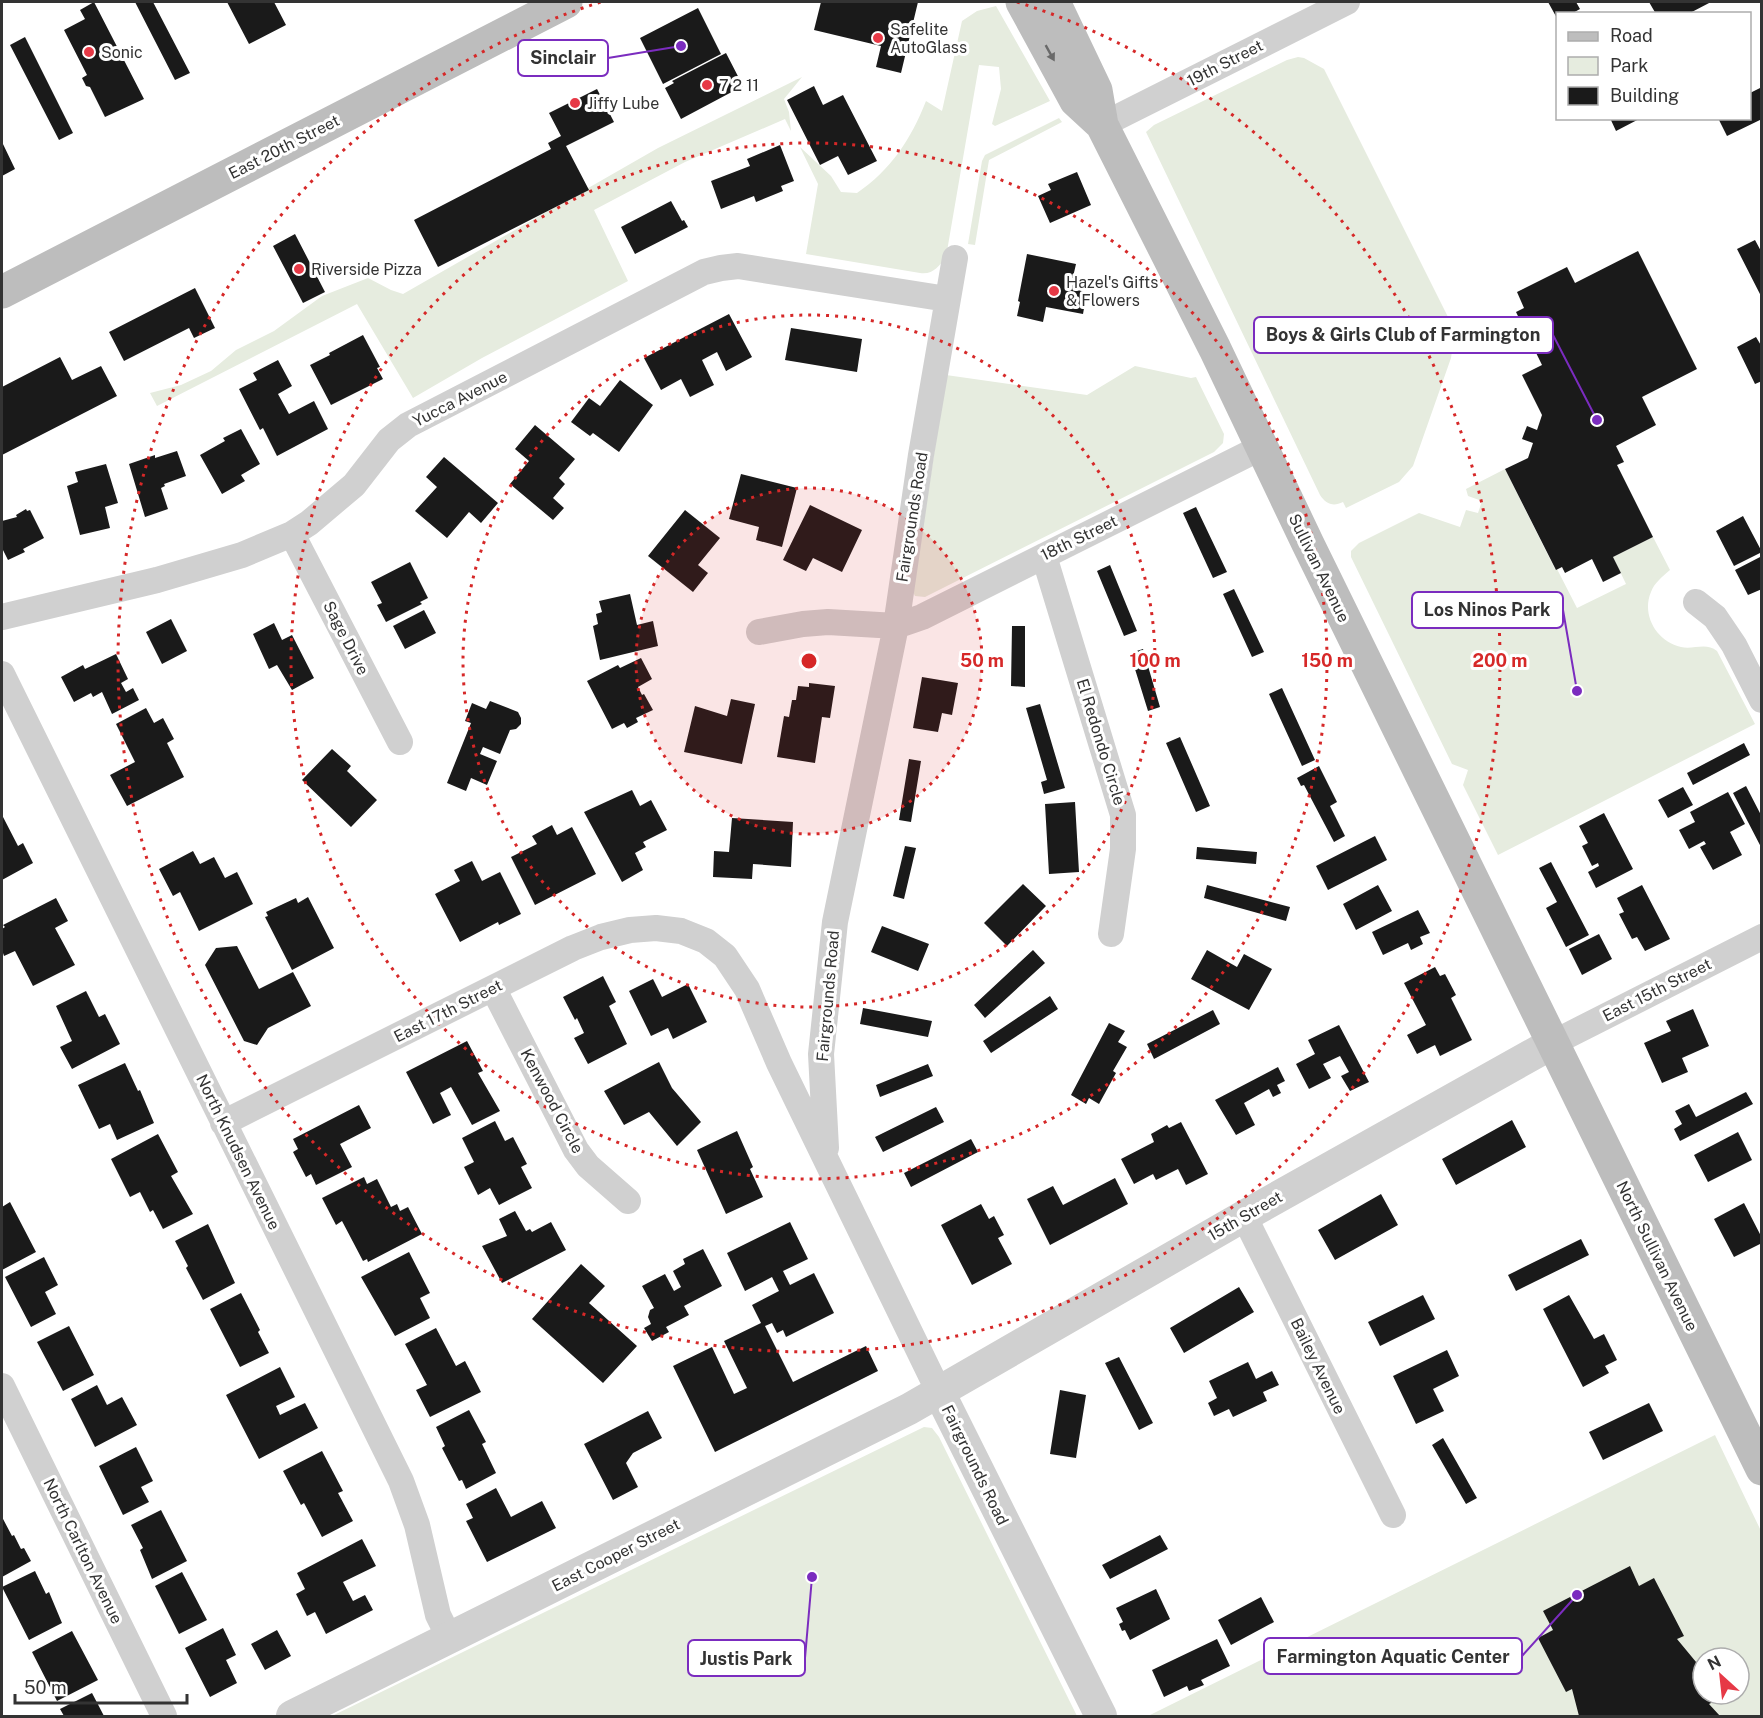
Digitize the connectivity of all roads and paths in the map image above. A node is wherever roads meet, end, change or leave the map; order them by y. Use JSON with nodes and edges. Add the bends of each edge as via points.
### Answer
{"nodes":[{"id":1,"x":566,"y":2,"type":"edge"},
{"id":2,"x":1022,"y":2,"type":"edge"},
{"id":3,"x":1054,"y":2,"type":"edge"},
{"id":4,"x":1347,"y":2,"type":"edge"},
{"id":5,"x":1102,"y":124,"type":"junction"},
{"id":6,"x":955,"y":258,"type":"dead end"},
{"id":7,"x":2,"y":292,"type":"edge"},
{"id":8,"x":947,"y":299,"type":"junction"},
{"id":9,"x":1262,"y":447,"type":"junction"},
{"id":10,"x":292,"y":534,"type":"junction"},
{"id":11,"x":1044,"y":556,"type":"junction"},
{"id":12,"x":1696,"y":602,"type":"dead end"},
{"id":13,"x":2,"y":617,"type":"edge"},
{"id":14,"x":896,"y":626,"type":"junction"},
{"id":15,"x":759,"y":632,"type":"dead end"},
{"id":16,"x":2,"y":674,"type":"edge"},
{"id":17,"x":1761,"y":700,"type":"edge"},
{"id":18,"x":400,"y":742,"type":"dead end"},
{"id":19,"x":1111,"y":934,"type":"dead end"},
{"id":20,"x":1761,"y":938,"type":"edge"},
{"id":21,"x":493,"y":988,"type":"junction"},
{"id":22,"x":1553,"y":1043,"type":"junction"},
{"id":23,"x":223,"y":1123,"type":"junction"},
{"id":24,"x":826,"y":1160,"type":"junction"},
{"id":25,"x":628,"y":1201,"type":"dead end"},
{"id":26,"x":1244,"y":1216,"type":"junction"},
{"id":27,"x":2,"y":1386,"type":"edge"},
{"id":28,"x":939,"y":1392,"type":"junction"},
{"id":29,"x":1761,"y":1469,"type":"edge"},
{"id":30,"x":1393,"y":1515,"type":"dead end"},
{"id":31,"x":450,"y":1639,"type":"junction"},
{"id":32,"x":164,"y":1716,"type":"edge"},
{"id":33,"x":291,"y":1716,"type":"edge"},
{"id":34,"x":1101,"y":1716,"type":"edge"}],
"edges":[{"from":1,"to":7,"type":"main road","name":"East 20th Street"},
{"from":2,"to":5,"type":"main road","name":"Sullivan Avenue","one_way":true,"via":[[1076,100]]},
{"from":3,"to":5,"type":"main road","name":"Sullivan Avenue","via":[[1096,90]]},
{"from":4,"to":5,"type":"street","name":"19th Street"},
{"from":5,"to":9,"type":"main road","name":"Sullivan Avenue"},
{"from":6,"to":8,"type":"street","name":"Fairgrounds Road"},
{"from":8,"to":10,"type":"street","name":"Yucca Avenue","via":[[738,267],[704,272],[408,425],[389,440],[354,485]]},
{"from":8,"to":14,"type":"street","name":"Fairgrounds Road"},
{"from":9,"to":11,"type":"street","name":"18th Street"},
{"from":9,"to":22,"type":"main road","name":"Sullivan Avenue"},
{"from":10,"to":13,"type":"street","name":"Yucca Avenue","via":[[242,555],[157,580]]},
{"from":10,"to":18,"type":"street","name":"Sage Drive"},
{"from":11,"to":14,"type":"street","name":"18th Street"},
{"from":11,"to":19,"type":"street","name":"El Redondo Circle","via":[[1123,815],[1123,849]]},
{"from":12,"to":17,"type":"street","via":[[1715,618],[1734,645]]},
{"from":14,"to":15,"type":"street","via":[[828,622]]},
{"from":14,"to":24,"type":"street","name":"Fairgrounds Road","via":[[835,922],[821,1054]]},
{"from":16,"to":23,"type":"street","name":"North Knudsen Avenue"},
{"from":20,"to":22,"type":"street","name":"East 15th Street"},
{"from":21,"to":23,"type":"street","name":"East 17th Street"},
{"from":21,"to":24,"type":"street","name":"East 17th Street","via":[[573,948],[630,930],[681,931],[706,941],[725,956],[747,989]]},
{"from":21,"to":25,"type":"street","name":"Kenwood Circle","via":[[576,1150],[588,1166]]},
{"from":22,"to":26,"type":"street","name":"15th Street"},
{"from":22,"to":29,"type":"main road","name":"North Sullivan Avenue"},
{"from":23,"to":31,"type":"street","name":"North Knudsen Avenue","via":[[401,1481],[417,1525],[438,1615]]},
{"from":24,"to":28,"type":"street","name":"Fairgrounds Road"},
{"from":26,"to":28,"type":"street","name":"15th Street"},
{"from":26,"to":30,"type":"street","name":"Bailey Avenue"},
{"from":27,"to":32,"type":"street","name":"North Carlton Avenue"},
{"from":28,"to":31,"type":"street","name":"East Cooper Street"},
{"from":28,"to":34,"type":"street","name":"Fairgrounds Road"},
{"from":31,"to":33,"type":"street","name":"East Cooper Street"}]}
